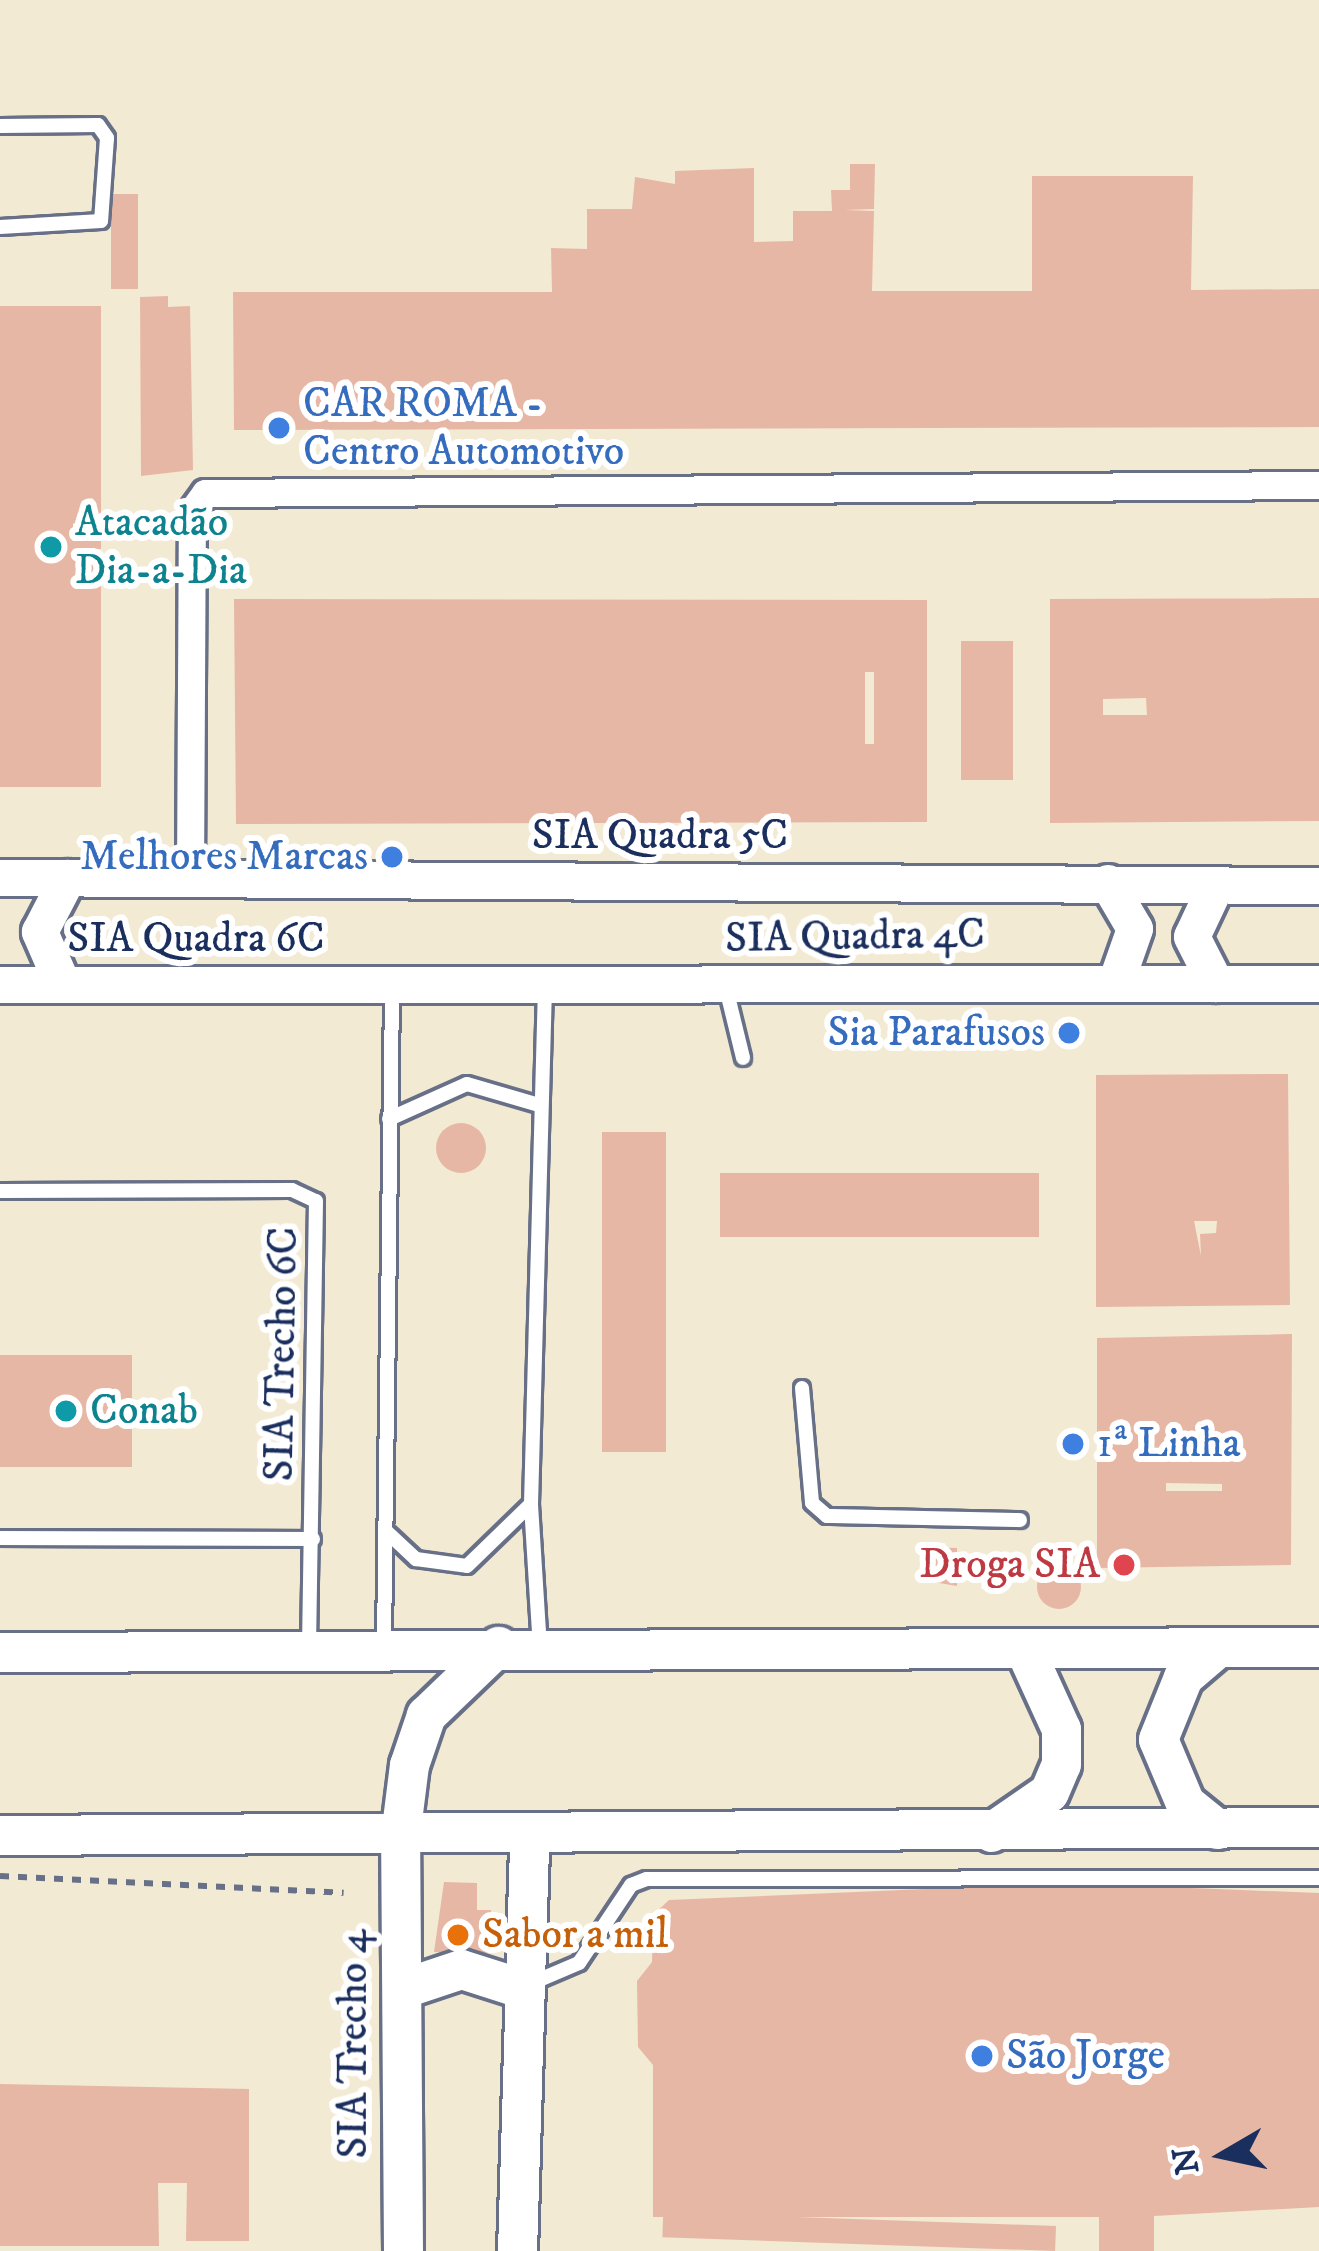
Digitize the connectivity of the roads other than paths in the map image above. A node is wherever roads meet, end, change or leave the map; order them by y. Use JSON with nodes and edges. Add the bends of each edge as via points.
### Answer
{"nodes":[{"id":1,"x":0,"y":126,"type":"edge"},
{"id":2,"x":0,"y":227,"type":"edge"},
{"id":3,"x":1319,"y":485,"type":"edge"},
{"id":4,"x":0,"y":878,"type":"edge"},
{"id":5,"x":68,"y":878,"type":"junction"},
{"id":6,"x":190,"y":879,"type":"junction"},
{"id":7,"x":1108,"y":883,"type":"junction"},
{"id":8,"x":1216,"y":886,"type":"junction"},
{"id":9,"x":1319,"y":886,"type":"edge"},
{"id":10,"x":1117,"y":980,"type":"junction"},
{"id":11,"x":726,"y":983,"type":"junction"},
{"id":12,"x":392,"y":984,"type":"junction"},
{"id":13,"x":1216,"y":984,"type":"junction"},
{"id":14,"x":1319,"y":984,"type":"edge"},
{"id":15,"x":0,"y":985,"type":"edge"},
{"id":16,"x":63,"y":985,"type":"junction"},
{"id":17,"x":544,"y":985,"type":"junction"},
{"id":18,"x":743,"y":1058,"type":"dead end"},
{"id":19,"x":539,"y":1105,"type":"junction"},
{"id":20,"x":388,"y":1119,"type":"junction"},
{"id":21,"x":0,"y":1191,"type":"edge"},
{"id":22,"x":802,"y":1388,"type":"dead end"},
{"id":23,"x":531,"y":1504,"type":"junction"},
{"id":24,"x":1019,"y":1520,"type":"dead end"},
{"id":25,"x":387,"y":1532,"type":"junction"},
{"id":26,"x":0,"y":1538,"type":"edge"},
{"id":27,"x":313,"y":1539,"type":"junction"},
{"id":28,"x":309,"y":1646,"type":"junction"},
{"id":29,"x":384,"y":1646,"type":"junction"},
{"id":30,"x":498,"y":1646,"type":"junction"},
{"id":31,"x":1319,"y":1647,"type":"edge"},
{"id":32,"x":540,"y":1648,"type":"junction"},
{"id":33,"x":1217,"y":1648,"type":"junction"},
{"id":34,"x":1025,"y":1650,"type":"junction"},
{"id":35,"x":0,"y":1652,"type":"edge"},
{"id":36,"x":1319,"y":1827,"type":"edge"},
{"id":37,"x":1217,"y":1829,"type":"junction"},
{"id":38,"x":0,"y":1834,"type":"edge"},
{"id":39,"x":986,"y":1835,"type":"junction"},
{"id":40,"x":400,"y":1836,"type":"junction"},
{"id":41,"x":529,"y":1838,"type":"junction"},
{"id":42,"x":1319,"y":1878,"type":"edge"},
{"id":43,"x":404,"y":1988,"type":"junction"},
{"id":44,"x":521,"y":1988,"type":"junction"},
{"id":45,"x":403,"y":2251,"type":"edge"},
{"id":46,"x":517,"y":2251,"type":"edge"}],
"edges":[{"from":1,"to":2,"type":"lane","via":[[98,125],[107,138],[101,221]]},
{"from":3,"to":6,"type":"street","via":[[197,499]]},
{"from":4,"to":5,"type":"street","name":"SIA Quadra 5C"},
{"from":5,"to":6,"type":"street","name":"SIA Quadra 5C"},
{"from":5,"to":16,"type":"street","via":[[40,932]]},
{"from":6,"to":7,"type":"street","name":"SIA Quadra 5C"},
{"from":7,"to":8,"type":"street","name":"SIA Quadra 5C"},
{"from":7,"to":10,"type":"street","via":[[1135,929]]},
{"from":8,"to":9,"type":"street","name":"SIA Quadra 5C"},
{"from":8,"to":13,"type":"street","via":[[1192,937]]},
{"from":10,"to":11,"type":"street","name":"SIA Quadra 4C"},
{"from":10,"to":13,"type":"street","name":"SIA Quadra 4C"},
{"from":11,"to":17,"type":"street","name":"SIA Quadra 4C"},
{"from":11,"to":18,"type":"lane"},
{"from":12,"to":16,"type":"street","name":"SIA Quadra 6C"},
{"from":12,"to":17,"type":"street","name":"SIA Quadra 4C"},
{"from":12,"to":20,"type":"lane"},
{"from":13,"to":14,"type":"street","name":"SIA Quadra 4C"},
{"from":15,"to":16,"type":"street","name":"SIA Quadra 6C"},
{"from":17,"to":19,"type":"lane"},
{"from":19,"to":20,"type":"lane","via":[[466,1084]]},
{"from":19,"to":23,"type":"lane"},
{"from":20,"to":25,"type":"lane"},
{"from":21,"to":27,"type":"lane","name":"SIA Trecho 6C","via":[[292,1190],[316,1201]]},
{"from":22,"to":24,"type":"lane","via":[[812,1503],[827,1516]]},
{"from":23,"to":25,"type":"lane","via":[[466,1566],[416,1559]]},
{"from":23,"to":32,"type":"lane"},
{"from":25,"to":29,"type":"lane"},
{"from":26,"to":27,"type":"lane","name":"SIA Trecho 6C"},
{"from":27,"to":28,"type":"lane","name":"SIA Trecho 6C"},
{"from":28,"to":29,"type":"main road"},
{"from":28,"to":35,"type":"main road"},
{"from":29,"to":30,"type":"main road"},
{"from":30,"to":32,"type":"main road"},
{"from":30,"to":40,"type":"main road","name":"SIA Trecho 4","via":[[426,1715]]},
{"from":31,"to":33,"type":"main road"},
{"from":32,"to":34,"type":"main road"},
{"from":33,"to":34,"type":"main road"},
{"from":33,"to":37,"type":"main road","via":[[1183,1677],[1158,1739],[1185,1803]]},
{"from":34,"to":39,"type":"main road","via":[[1061,1729],[1061,1764],[1049,1792]]},
{"from":36,"to":37,"type":"main road"},
{"from":37,"to":39,"type":"main road"},
{"from":38,"to":40,"type":"main road"},
{"from":39,"to":41,"type":"main road"},
{"from":40,"to":41,"type":"main road"},
{"from":40,"to":43,"type":"main road","name":"SIA Trecho 4"},
{"from":41,"to":44,"type":"main road"},
{"from":42,"to":44,"type":"lane","via":[[647,1879],[631,1885],[579,1963]]},
{"from":43,"to":44,"type":"main road","via":[[461,1970]]},
{"from":43,"to":45,"type":"main road","name":"SIA Trecho 4"},
{"from":44,"to":46,"type":"main road"}]}
